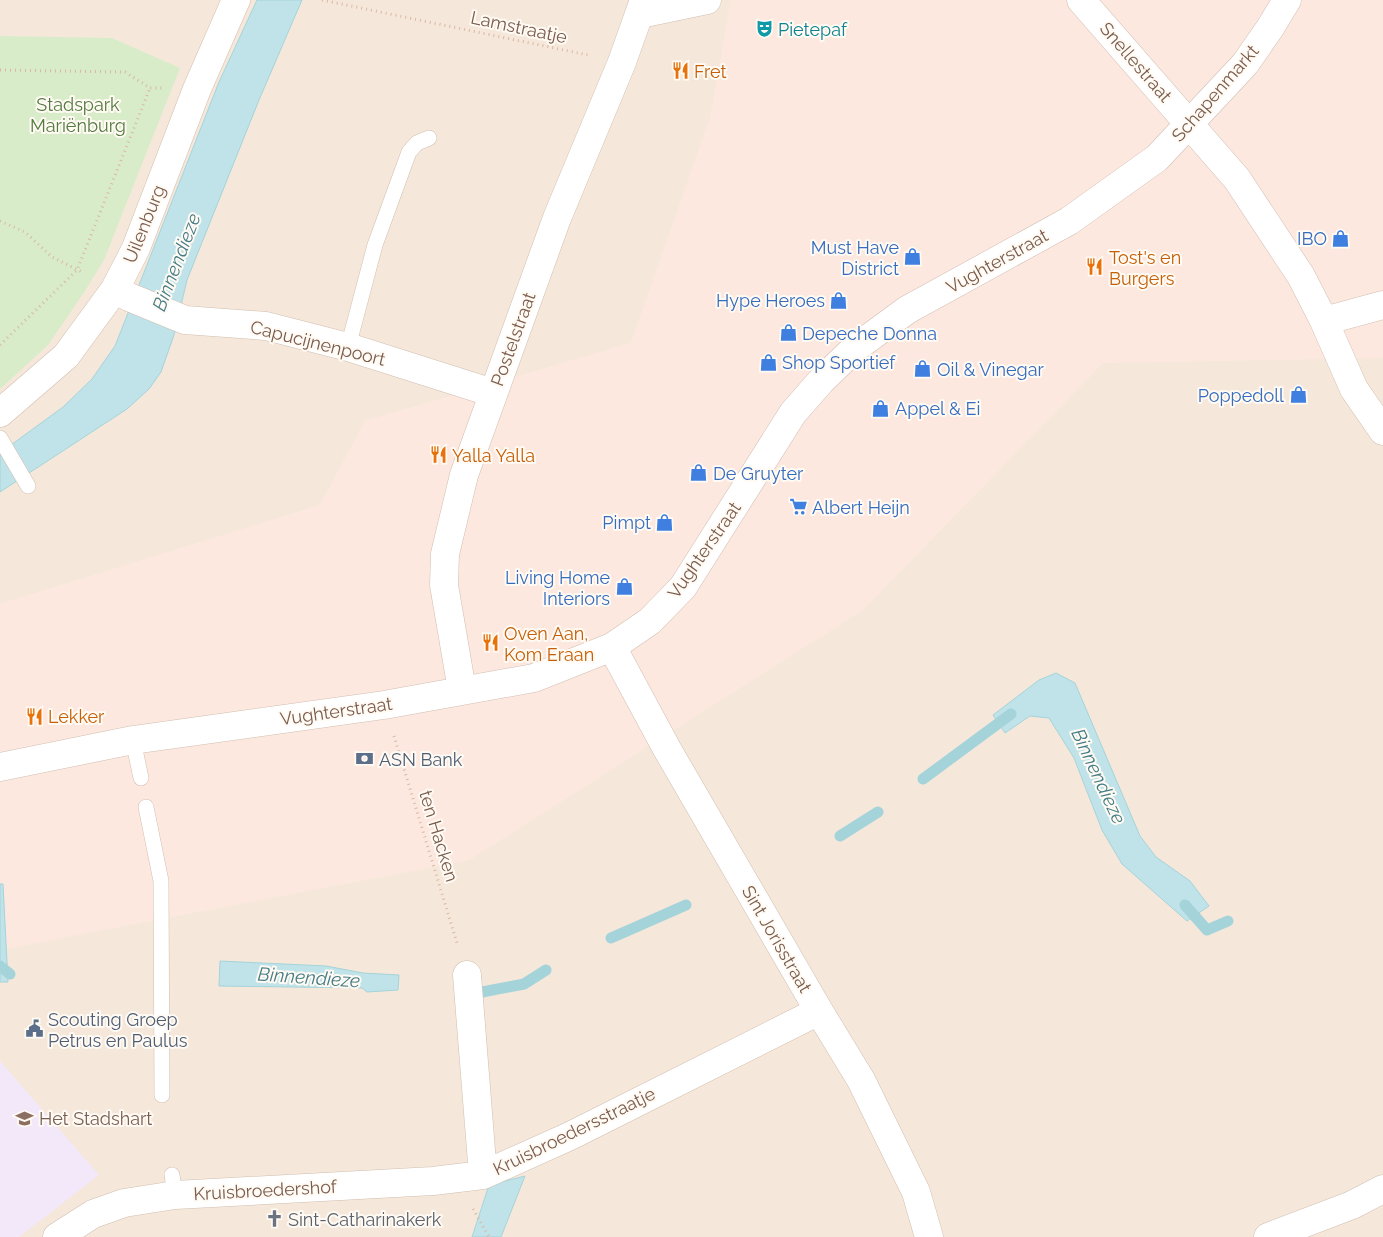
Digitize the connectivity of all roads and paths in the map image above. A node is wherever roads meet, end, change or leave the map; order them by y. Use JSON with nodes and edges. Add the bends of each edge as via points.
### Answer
{"nodes":[{"id":1,"x":236,"y":0,"type":"edge"},
{"id":2,"x":322,"y":0,"type":"edge"},
{"id":3,"x":707,"y":0,"type":"edge"},
{"id":4,"x":1082,"y":0,"type":"edge"},
{"id":5,"x":1287,"y":0,"type":"edge"},
{"id":6,"x":642,"y":7,"type":"edge"},
{"id":7,"x":622,"y":62,"type":"junction"},
{"id":8,"x":0,"y":70,"type":"edge"},
{"id":9,"x":150,"y":88,"type":"junction"},
{"id":10,"x":197,"y":89,"type":"junction"},
{"id":11,"x":1190,"y":124,"type":"junction"},
{"id":12,"x":429,"y":138,"type":"dead end"},
{"id":13,"x":1157,"y":158,"type":"joint"},
{"id":14,"x":0,"y":221,"type":"edge"},
{"id":15,"x":77,"y":270,"type":"junction"},
{"id":16,"x":122,"y":293,"type":"junction"},
{"id":17,"x":1383,"y":305,"type":"edge"},
{"id":18,"x":1324,"y":321,"type":"junction"},
{"id":19,"x":0,"y":345,"type":"edge"},
{"id":20,"x":348,"y":347,"type":"junction"},
{"id":21,"x":493,"y":393,"type":"junction"},
{"id":22,"x":0,"y":413,"type":"edge"},
{"id":23,"x":1383,"y":431,"type":"edge"},
{"id":24,"x":1,"y":440,"type":"edge"},
{"id":25,"x":28,"y":486,"type":"dead end"},
{"id":26,"x":612,"y":647,"type":"junction"},
{"id":27,"x":462,"y":690,"type":"junction"},
{"id":28,"x":384,"y":705,"type":"junction"},
{"id":29,"x":133,"y":740,"type":"junction"},
{"id":30,"x":0,"y":767,"type":"edge"},
{"id":31,"x":141,"y":778,"type":"dead end"},
{"id":32,"x":146,"y":807,"type":"dead end"},
{"id":33,"x":467,"y":974,"type":"joint"},
{"id":34,"x":819,"y":1011,"type":"junction"},
{"id":35,"x":162,"y":1095,"type":"dead end"},
{"id":36,"x":483,"y":1175,"type":"junction"},
{"id":37,"x":1383,"y":1189,"type":"edge"},
{"id":38,"x":471,"y":1206,"type":"dead end"},
{"id":39,"x":57,"y":1237,"type":"edge"},
{"id":40,"x":489,"y":1237,"type":"edge"},
{"id":41,"x":929,"y":1237,"type":"edge"},
{"id":42,"x":1268,"y":1237,"type":"edge"}],
"edges":[{"from":1,"to":10,"type":"street","name":"Uilenburg"},
{"from":2,"to":7,"type":"path","name":"Lamstraatje"},
{"from":3,"to":6,"type":"street"},
{"from":4,"to":11,"type":"street","name":"Snellestraat"},
{"from":5,"to":11,"type":"street","name":"Schapenmarkt","via":[[1245,64]]},
{"from":6,"to":7,"type":"street","name":"Postelstraat"},
{"from":7,"to":21,"type":"street","name":"Postelstraat","via":[[557,218]]},
{"from":8,"to":9,"type":"path","via":[[125,72]]},
{"from":9,"to":10,"type":"path"},
{"from":9,"to":15,"type":"path"},
{"from":10,"to":16,"type":"street","name":"Uilenburg"},
{"from":11,"to":13,"type":"street","name":"Schapenmarkt"},
{"from":11,"to":18,"type":"street","name":"Snellestraat","via":[[1237,178],[1302,276]]},
{"from":12,"to":20,"type":"lane","via":[[417,143],[410,152],[375,245]]},
{"from":13,"to":26,"type":"street","name":"Vughterstraat","via":[[1069,221],[907,310],[854,349],[793,413],[683,586],[650,621]]},
{"from":14,"to":15,"type":"path","via":[[25,232],[52,257]]},
{"from":15,"to":16,"type":"path"},
{"from":15,"to":19,"type":"path"},
{"from":16,"to":20,"type":"street","name":"Capucijnenpoort","via":[[185,320],[266,326]]},
{"from":16,"to":22,"type":"street","name":"Uilenburg","via":[[66,356]]},
{"from":17,"to":18,"type":"street"},
{"from":18,"to":23,"type":"street","name":"Snellestraat","via":[[1354,389]]},
{"from":20,"to":21,"type":"street","name":"Capucijnenpoort"},
{"from":21,"to":27,"type":"street","name":"Postelstraat","via":[[464,475],[445,554],[444,585]]},
{"from":24,"to":25,"type":"lane"},
{"from":26,"to":27,"type":"street","name":"Vughterstraat","via":[[534,678]]},
{"from":26,"to":34,"type":"street","name":"Sint Jorisstraat","via":[[667,749]]},
{"from":27,"to":28,"type":"street","name":"Vughterstraat"},
{"from":28,"to":29,"type":"street","name":"Vughterstraat"},
{"from":28,"to":33,"type":"path","name":"ten Hacken"},
{"from":29,"to":30,"type":"street","name":"Vughterstraat"},
{"from":29,"to":31,"type":"lane"},
{"from":32,"to":35,"type":"lane","via":[[161,880]]},
{"from":33,"to":36,"type":"street","name":"Kruisbroedersstraatje"},
{"from":34,"to":36,"type":"street","name":"Kruisbroedersstraatje","via":[[570,1136]]},
{"from":34,"to":41,"type":"street","name":"Sint Jorisstraat","via":[[861,1080],[916,1192]]},
{"from":36,"to":39,"type":"street","name":"Kruisbroedershof","via":[[433,1181],[174,1185],[94,1214]]},
{"from":37,"to":42,"type":"street","via":[[1352,1205]]},
{"from":38,"to":40,"type":"path"}]}
